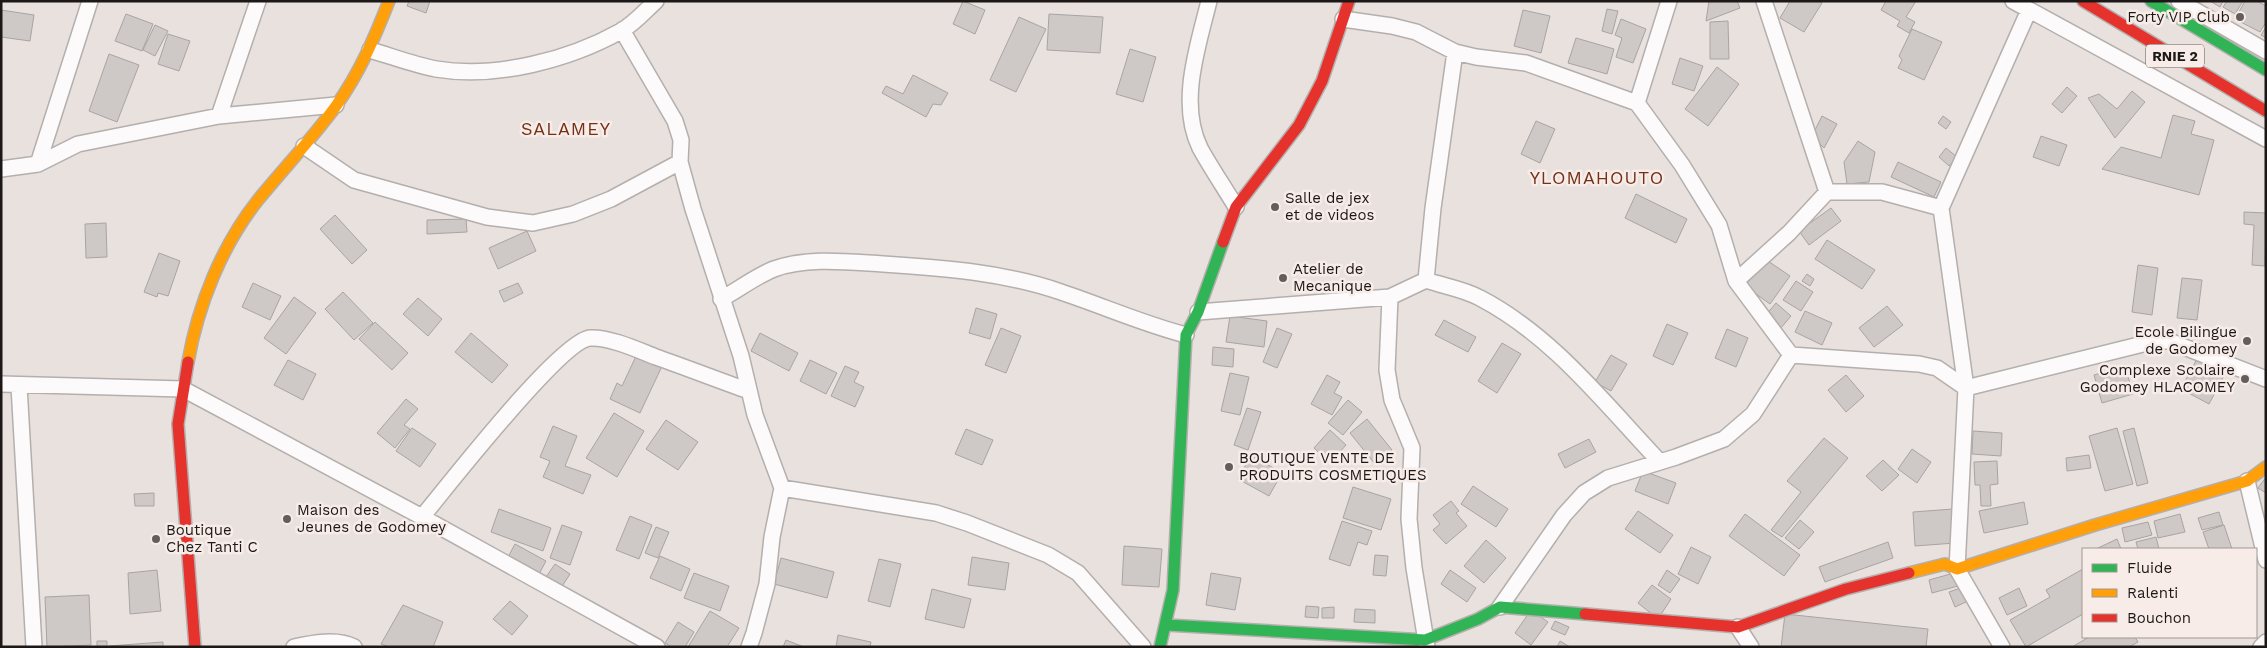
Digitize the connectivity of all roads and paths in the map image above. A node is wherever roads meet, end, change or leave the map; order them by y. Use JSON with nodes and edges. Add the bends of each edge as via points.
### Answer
{"nodes":[{"id":1,"x":90,"y":1,"type":"edge"},
{"id":2,"x":258,"y":1,"type":"edge"},
{"id":3,"x":389,"y":1,"type":"edge"},
{"id":4,"x":656,"y":1,"type":"edge"},
{"id":5,"x":1209,"y":1,"type":"edge"},
{"id":6,"x":1349,"y":1,"type":"edge"},
{"id":7,"x":1669,"y":1,"type":"edge"},
{"id":8,"x":1764,"y":1,"type":"edge"},
{"id":9,"x":2013,"y":1,"type":"edge"},
{"id":10,"x":2083,"y":1,"type":"edge"},
{"id":11,"x":2150,"y":1,"type":"edge"},
{"id":12,"x":2179,"y":1,"type":"edge"},
{"id":13,"x":2029,"y":10,"type":"junction"},
{"id":14,"x":1343,"y":19,"type":"junction"},
{"id":15,"x":622,"y":30,"type":"junction"},
{"id":16,"x":370,"y":50,"type":"junction"},
{"id":17,"x":2266,"y":51,"type":"edge"},
{"id":18,"x":1456,"y":52,"type":"junction"},
{"id":19,"x":2266,"y":70,"type":"edge"},
{"id":20,"x":1637,"y":103,"type":"junction"},
{"id":21,"x":336,"y":105,"type":"junction"},
{"id":22,"x":2266,"y":111,"type":"edge"},
{"id":23,"x":219,"y":116,"type":"junction"},
{"id":24,"x":2266,"y":139,"type":"edge"},
{"id":25,"x":304,"y":146,"type":"junction"},
{"id":26,"x":680,"y":162,"type":"junction"},
{"id":27,"x":38,"y":164,"type":"junction"},
{"id":28,"x":1,"y":169,"type":"edge"},
{"id":29,"x":1827,"y":192,"type":"junction"},
{"id":30,"x":1236,"y":206,"type":"junction"},
{"id":31,"x":1941,"y":208,"type":"junction"},
{"id":32,"x":1426,"y":280,"type":"junction"},
{"id":33,"x":1736,"y":281,"type":"junction"},
{"id":34,"x":1390,"y":297,"type":"junction"},
{"id":35,"x":721,"y":299,"type":"junction"},
{"id":36,"x":1198,"y":312,"type":"junction"},
{"id":37,"x":1186,"y":335,"type":"junction"},
{"id":38,"x":1791,"y":355,"type":"junction"},
{"id":39,"x":2266,"y":379,"type":"edge"},
{"id":40,"x":1,"y":384,"type":"edge"},
{"id":41,"x":19,"y":386,"type":"junction"},
{"id":42,"x":1966,"y":388,"type":"junction"},
{"id":43,"x":183,"y":390,"type":"junction"},
{"id":44,"x":749,"y":391,"type":"junction"},
{"id":45,"x":1660,"y":462,"type":"junction"},
{"id":46,"x":2266,"y":467,"type":"edge"},
{"id":47,"x":2247,"y":481,"type":"junction"},
{"id":48,"x":782,"y":488,"type":"junction"},
{"id":49,"x":422,"y":517,"type":"junction"},
{"id":50,"x":2266,"y":560,"type":"edge"},
{"id":51,"x":1957,"y":569,"type":"junction"},
{"id":52,"x":1500,"y":607,"type":"junction"},
{"id":53,"x":1166,"y":625,"type":"junction"},
{"id":54,"x":1738,"y":627,"type":"junction"},
{"id":55,"x":2266,"y":642,"type":"edge"},
{"id":56,"x":1426,"y":643,"type":"edge"},
{"id":57,"x":34,"y":647,"type":"edge"},
{"id":58,"x":195,"y":647,"type":"edge"},
{"id":59,"x":294,"y":647,"type":"edge"},
{"id":60,"x":354,"y":647,"type":"edge"},
{"id":61,"x":657,"y":647,"type":"edge"},
{"id":62,"x":749,"y":647,"type":"edge"},
{"id":63,"x":1143,"y":647,"type":"edge"},
{"id":64,"x":1160,"y":647,"type":"edge"},
{"id":65,"x":1751,"y":647,"type":"edge"},
{"id":66,"x":2002,"y":647,"type":"edge"},
{"id":67,"x":2261,"y":647,"type":"edge"}],
"edges":[{"from":1,"to":27,"type":"street"},
{"from":2,"to":23,"type":"street"},
{"from":3,"to":16,"type":"main road"},
{"from":4,"to":15,"type":"street"},
{"from":5,"to":30,"type":"street","via":[[1192,77],[1190,113],[1199,146]]},
{"from":6,"to":14,"type":"main road"},
{"from":7,"to":20,"type":"street"},
{"from":8,"to":29,"type":"street"},
{"from":9,"to":13,"type":"street"},
{"from":10,"to":22,"type":"main road","name":"RNIE 2","number":"RNIE 2"},
{"from":11,"to":19,"type":"main road","name":"RNIE 2","number":"RNIE 2"},
{"from":12,"to":17,"type":"street"},
{"from":13,"to":24,"type":"street"},
{"from":13,"to":31,"type":"street"},
{"from":14,"to":18,"type":"street","via":[[1416,32]]},
{"from":14,"to":30,"type":"main road","via":[[1322,81],[1299,125]]},
{"from":15,"to":16,"type":"street","via":[[573,52],[519,69],[436,69]]},
{"from":15,"to":26,"type":"street","via":[[675,121],[682,140]]},
{"from":16,"to":21,"type":"main road"},
{"from":18,"to":20,"type":"street","via":[[1526,63]]},
{"from":18,"to":32,"type":"street","via":[[1432,208]]},
{"from":20,"to":33,"type":"street","via":[[1682,165],[1719,225]]},
{"from":21,"to":23,"type":"street"},
{"from":21,"to":25,"type":"main road"},
{"from":23,"to":27,"type":"street","via":[[78,144]]},
{"from":25,"to":26,"type":"street","via":[[354,180],[487,217],[533,223],[573,214],[611,199]]},
{"from":25,"to":43,"type":"main road","via":[[257,201],[218,266],[194,333]]},
{"from":26,"to":35,"type":"street"},
{"from":27,"to":28,"type":"street"},
{"from":29,"to":31,"type":"street","via":[[1882,192]]},
{"from":29,"to":33,"type":"street","via":[[1789,233]]},
{"from":30,"to":36,"type":"main road"},
{"from":31,"to":42,"type":"street"},
{"from":32,"to":34,"type":"street"},
{"from":32,"to":45,"type":"street","via":[[1478,297],[1522,323],[1561,356]]},
{"from":33,"to":38,"type":"street"},
{"from":34,"to":36,"type":"street"},
{"from":34,"to":56,"type":"street","via":[[1387,370],[1392,400],[1412,448],[1409,519]]},
{"from":35,"to":37,"type":"street","via":[[774,270],[800,264],[828,262],[954,268],[1059,291]]},
{"from":35,"to":44,"type":"street","via":[[741,356]]},
{"from":36,"to":37,"type":"main road"},
{"from":37,"to":53,"type":"main road","via":[[1173,590]]},
{"from":38,"to":42,"type":"street","via":[[1919,364],[1937,368]]},
{"from":38,"to":45,"type":"street","via":[[1753,414],[1724,439]]},
{"from":39,"to":42,"type":"street","via":[[2170,341],[2155,341]]},
{"from":40,"to":41,"type":"street"},
{"from":41,"to":43,"type":"street"},
{"from":41,"to":57,"type":"street"},
{"from":42,"to":51,"type":"street"},
{"from":43,"to":49,"type":"street"},
{"from":43,"to":58,"type":"main road","via":[[178,424]]},
{"from":44,"to":48,"type":"street"},
{"from":44,"to":49,"type":"street","via":[[620,343],[591,338],[577,343],[563,353],[508,413]]},
{"from":45,"to":52,"type":"street","via":[[1608,478],[1584,493],[1564,515]]},
{"from":46,"to":47,"type":"main road"},
{"from":47,"to":50,"type":"street"},
{"from":47,"to":51,"type":"main road"},
{"from":48,"to":62,"type":"street","via":[[767,584]]},
{"from":48,"to":63,"type":"street","via":[[936,513],[1048,555],[1078,573]]},
{"from":49,"to":61,"type":"street"},
{"from":51,"to":54,"type":"main road","via":[[1946,564],[1846,590]]},
{"from":51,"to":66,"type":"street"},
{"from":52,"to":54,"type":"main road"},
{"from":52,"to":56,"type":"main road"},
{"from":53,"to":56,"type":"main road"},
{"from":53,"to":64,"type":"main road"},
{"from":54,"to":65,"type":"street"},
{"from":55,"to":67,"type":"street"},
{"from":59,"to":60,"type":"street","via":[[316,642]]}]}
